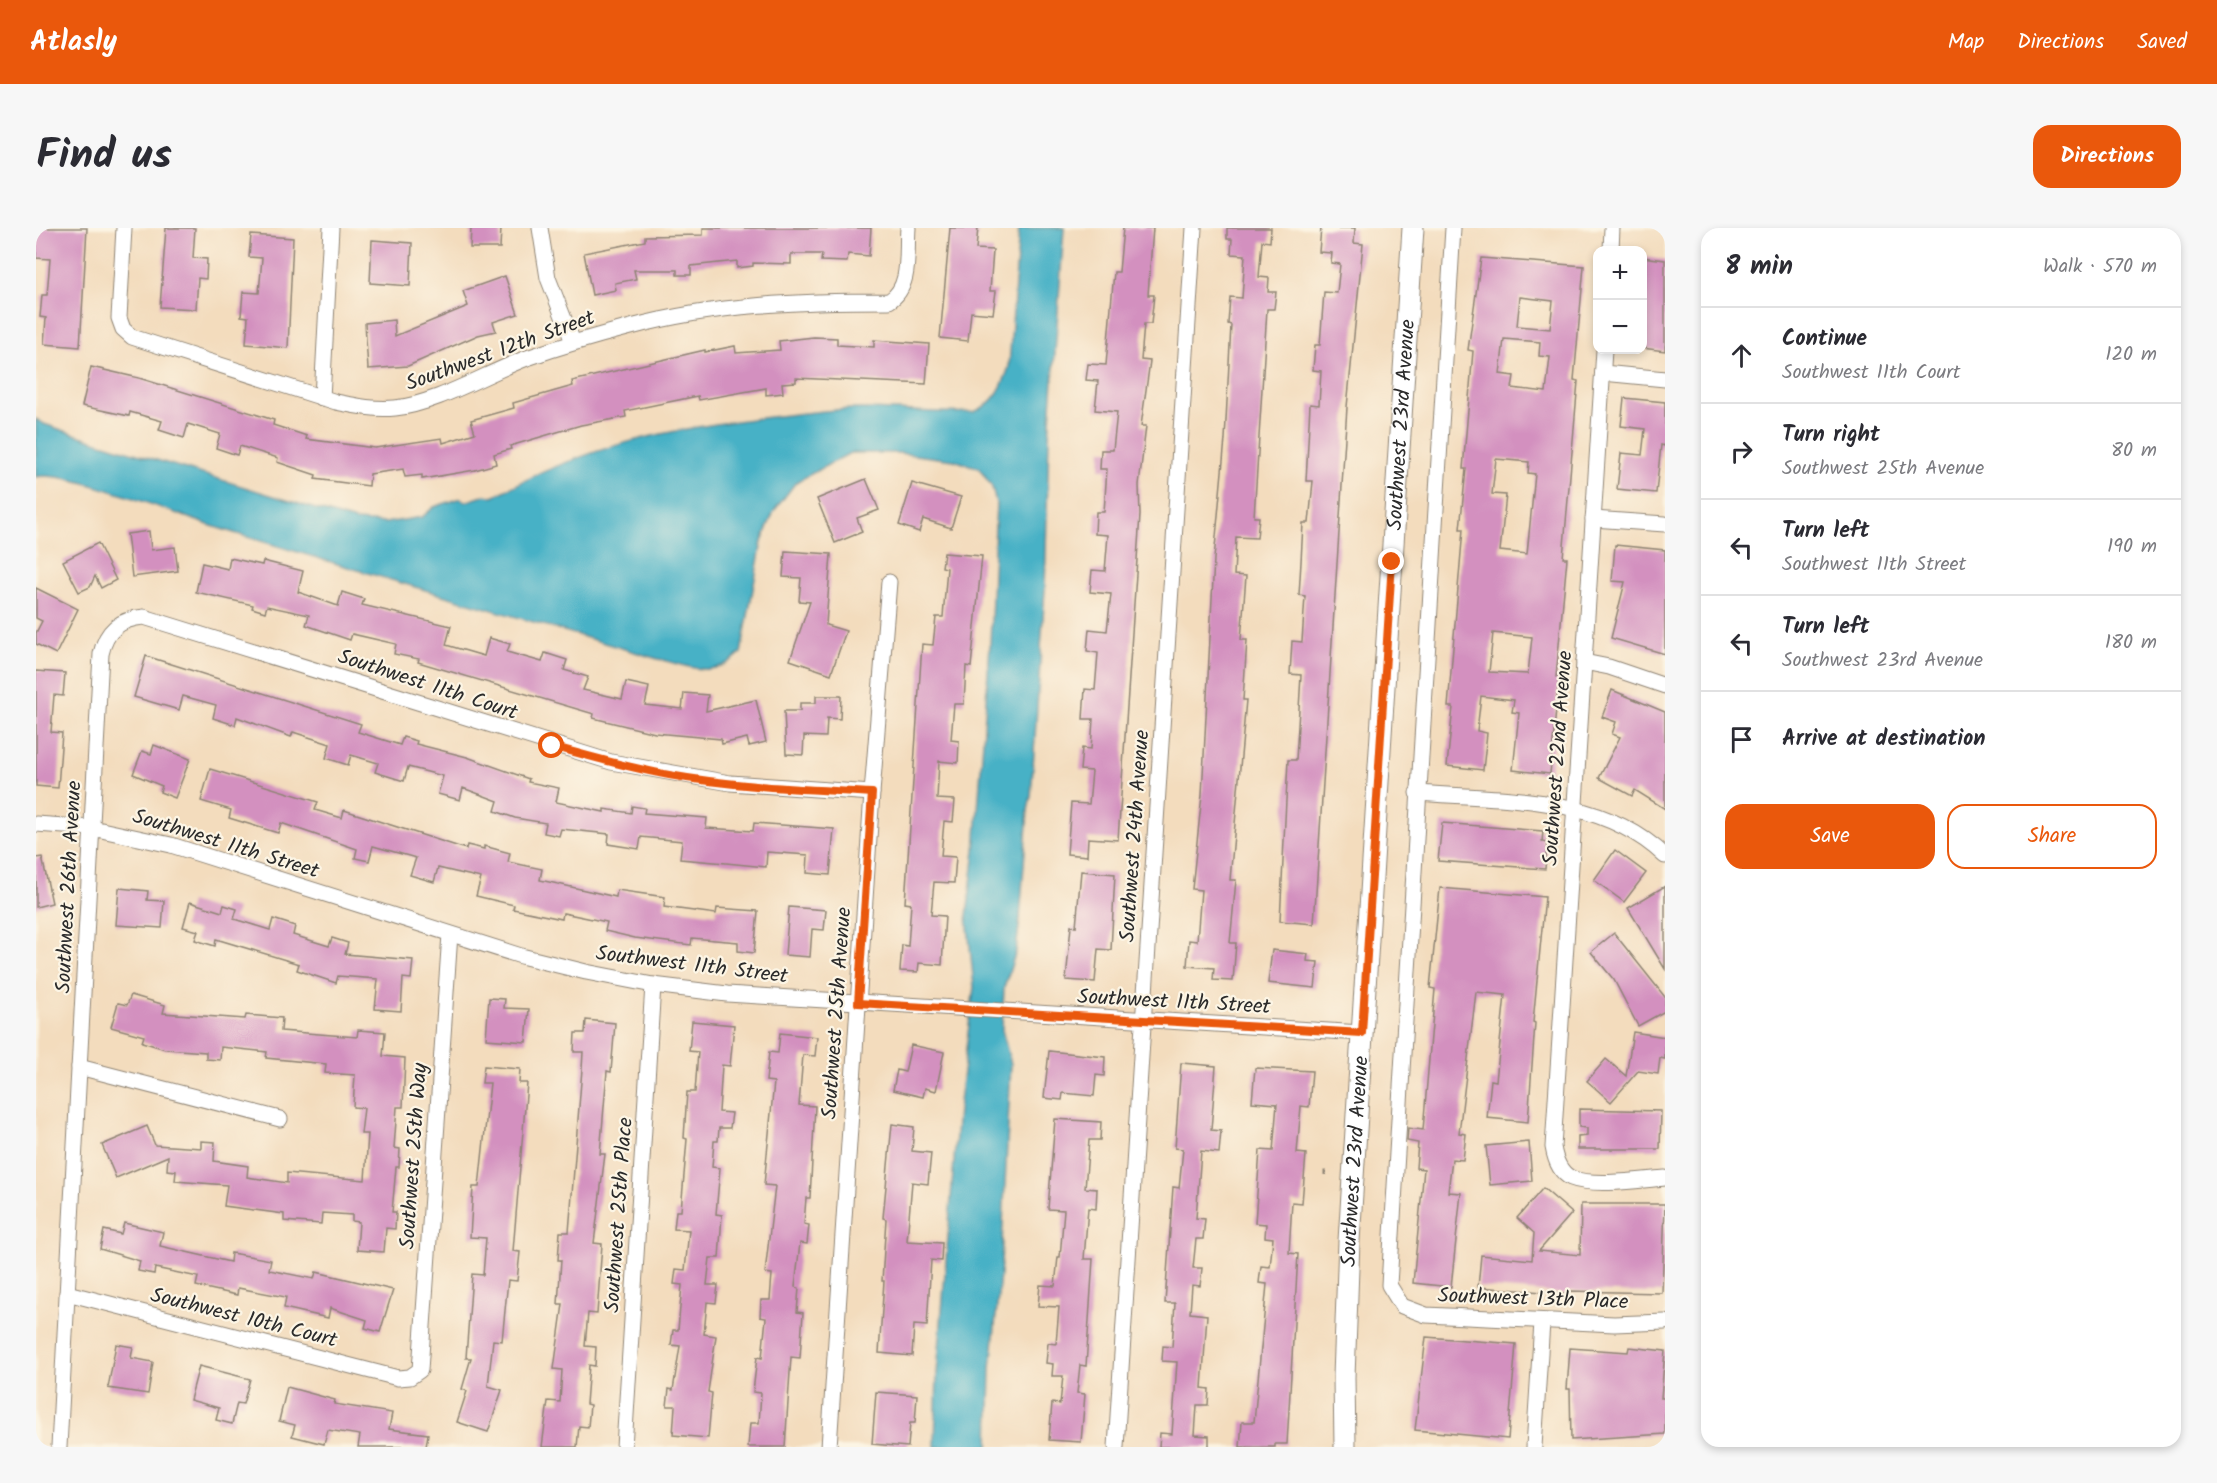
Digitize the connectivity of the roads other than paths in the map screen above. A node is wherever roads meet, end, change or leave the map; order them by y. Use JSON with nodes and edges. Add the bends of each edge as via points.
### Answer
{"nodes":[{"id":1,"x":124,"y":228,"type":"edge"},
{"id":2,"x":331,"y":228,"type":"edge"},
{"id":3,"x":540,"y":228,"type":"edge"},
{"id":4,"x":908,"y":228,"type":"edge"},
{"id":5,"x":1194,"y":228,"type":"edge"},
{"id":6,"x":1413,"y":228,"type":"edge"},
{"id":7,"x":1453,"y":228,"type":"edge"},
{"id":8,"x":1612,"y":228,"type":"edge"},
{"id":9,"x":1611,"y":246,"type":"edge"},
{"id":10,"x":573,"y":342,"type":"junction"},
{"id":11,"x":1604,"y":354,"type":"edge"},
{"id":12,"x":1603,"y":373,"type":"junction"},
{"id":13,"x":1665,"y":379,"type":"edge"},
{"id":14,"x":322,"y":398,"type":"junction"},
{"id":15,"x":1593,"y":519,"type":"junction"},
{"id":16,"x":1665,"y":524,"type":"edge"},
{"id":17,"x":889,"y":582,"type":"dead end"},
{"id":18,"x":120,"y":623,"type":"joint"},
{"id":19,"x":1584,"y":662,"type":"junction"},
{"id":20,"x":1665,"y":686,"type":"edge"},
{"id":21,"x":872,"y":793,"type":"junction"},
{"id":22,"x":1417,"y":793,"type":"junction"},
{"id":23,"x":1575,"y":807,"type":"junction"},
{"id":24,"x":36,"y":824,"type":"edge"},
{"id":25,"x":92,"y":828,"type":"junction"},
{"id":26,"x":1665,"y":856,"type":"edge"},
{"id":27,"x":450,"y":934,"type":"junction"},
{"id":28,"x":653,"y":985,"type":"junction"},
{"id":29,"x":858,"y":1003,"type":"junction"},
{"id":30,"x":1143,"y":1021,"type":"junction"},
{"id":31,"x":1362,"y":1033,"type":"junction"},
{"id":32,"x":79,"y":1067,"type":"junction"},
{"id":33,"x":280,"y":1119,"type":"dead end"},
{"id":34,"x":1665,"y":1178,"type":"edge"},
{"id":35,"x":67,"y":1293,"type":"junction"},
{"id":36,"x":1542,"y":1322,"type":"junction"},
{"id":37,"x":1665,"y":1322,"type":"edge"},
{"id":38,"x":410,"y":1377,"type":"joint"},
{"id":39,"x":59,"y":1447,"type":"edge"},
{"id":40,"x":624,"y":1447,"type":"edge"},
{"id":41,"x":829,"y":1447,"type":"edge"},
{"id":42,"x":1116,"y":1447,"type":"edge"},
{"id":43,"x":1345,"y":1447,"type":"edge"},
{"id":44,"x":1534,"y":1447,"type":"edge"}],
"edges":[{"from":1,"to":14,"type":"street","name":"Southwest 12th Street","via":[[119,318],[132,337]]},
{"from":2,"to":14,"type":"street"},
{"from":3,"to":10,"type":"street","via":[[548,278]]},
{"from":4,"to":10,"type":"street","name":"Southwest 12th Street","via":[[904,283],[900,295],[889,301],[754,305],[654,322]]},
{"from":5,"to":30,"type":"street","name":"Southwest 24th Avenue"},
{"from":6,"to":31,"type":"street","name":"Southwest 23rd Avenue"},
{"from":7,"to":22,"type":"street"},
{"from":8,"to":9,"type":"street"},
{"from":10,"to":14,"type":"street","name":"Southwest 12th Street","via":[[410,405],[365,408]]},
{"from":11,"to":12,"type":"street","name":"Southwest 22nd Avenue"},
{"from":12,"to":13,"type":"street"},
{"from":12,"to":15,"type":"street","name":"Southwest 22nd Avenue"},
{"from":15,"to":16,"type":"street"},
{"from":15,"to":19,"type":"street","name":"Southwest 22nd Avenue"},
{"from":17,"to":21,"type":"street","name":"Southwest 25th Avenue"},
{"from":18,"to":21,"type":"street","name":"Southwest 11th Court","via":[[144,617],[611,762],[730,783]]},
{"from":18,"to":25,"type":"street","name":"Southwest 26th Avenue","via":[[110,631],[101,654]]},
{"from":19,"to":20,"type":"street"},
{"from":19,"to":23,"type":"street","name":"Southwest 22nd Avenue"},
{"from":21,"to":29,"type":"street","name":"Southwest 25th Avenue"},
{"from":22,"to":23,"type":"street"},
{"from":22,"to":36,"type":"street","name":"Southwest 13th Place","via":[[1389,1285],[1402,1306],[1426,1315]]},
{"from":23,"to":26,"type":"street","via":[[1631,830]]},
{"from":23,"to":34,"type":"street","name":"Southwest 22nd Avenue","via":[[1555,1160],[1572,1178],[1584,1181]]},
{"from":24,"to":25,"type":"street","name":"Southwest 11th Street"},
{"from":25,"to":27,"type":"street","name":"Southwest 11th Street","via":[[171,845]]},
{"from":25,"to":32,"type":"street","name":"Southwest 26th Avenue"},
{"from":27,"to":28,"type":"street","name":"Southwest 11th Street","via":[[586,972]]},
{"from":27,"to":38,"type":"street","name":"Southwest 25th Way","via":[[420,1370]]},
{"from":28,"to":29,"type":"street","name":"Southwest 11th Street"},
{"from":28,"to":40,"type":"street","name":"Southwest 25th Place"},
{"from":29,"to":30,"type":"street","name":"Southwest 11th Street"},
{"from":29,"to":41,"type":"street","name":"Southwest 25th Avenue"},
{"from":30,"to":31,"type":"street","name":"Southwest 11th Street"},
{"from":30,"to":42,"type":"street","name":"Southwest 24th Avenue"},
{"from":31,"to":43,"type":"street","name":"Southwest 23rd Avenue","via":[[1346,1325]]},
{"from":32,"to":33,"type":"street"},
{"from":32,"to":35,"type":"street","name":"Southwest 26th Avenue"},
{"from":35,"to":38,"type":"street","name":"Southwest 10th Court","via":[[398,1378]]},
{"from":35,"to":39,"type":"street","name":"Southwest 26th Avenue"},
{"from":36,"to":37,"type":"street","name":"Southwest 13th Place"},
{"from":36,"to":44,"type":"street"}]}
